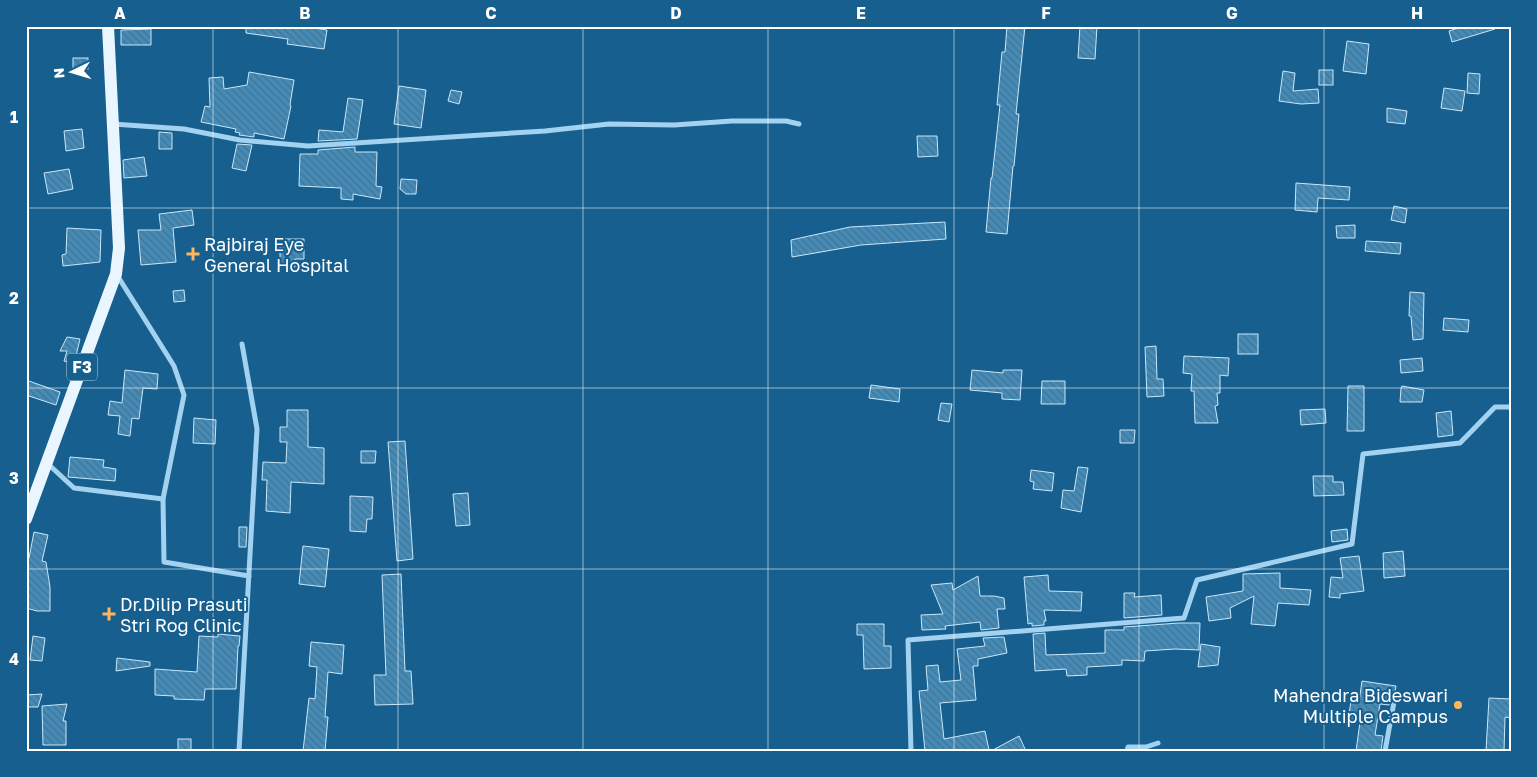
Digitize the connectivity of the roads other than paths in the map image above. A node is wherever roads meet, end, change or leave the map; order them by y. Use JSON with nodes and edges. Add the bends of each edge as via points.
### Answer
{"nodes":[{"id":1,"x":108,"y":26,"type":"edge"},
{"id":2,"x":112,"y":124,"type":"junction"},
{"id":3,"x":798,"y":124,"type":"dead end"},
{"id":4,"x":116,"y":274,"type":"junction"},
{"id":5,"x":242,"y":344,"type":"dead end"},
{"id":6,"x":1511,"y":408,"type":"edge"},
{"id":7,"x":47,"y":463,"type":"junction"},
{"id":8,"x":163,"y":499,"type":"junction"},
{"id":9,"x":26,"y":519,"type":"edge"},
{"id":10,"x":249,"y":576,"type":"junction"},
{"id":11,"x":1394,"y":702,"type":"dead end"},
{"id":12,"x":1158,"y":743,"type":"dead end"},
{"id":13,"x":239,"y":751,"type":"edge"},
{"id":14,"x":912,"y":751,"type":"edge"},
{"id":15,"x":1126,"y":751,"type":"edge"},
{"id":16,"x":1385,"y":751,"type":"edge"}],
"edges":[{"from":1,"to":2,"type":"main road","number":"F3"},
{"from":2,"to":3,"type":"street","via":[[184,129],[240,140],[308,146],[609,124],[674,125],[732,121]]},
{"from":2,"to":4,"type":"main road","number":"F3","via":[[120,248]]},
{"from":4,"to":7,"type":"main road","number":"F3"},
{"from":4,"to":8,"type":"street","via":[[174,366],[184,395]]},
{"from":5,"to":10,"type":"street","via":[[257,429]]},
{"from":6,"to":14,"type":"street","via":[[1495,407],[1460,443],[1363,454],[1352,544],[1197,580],[1184,618],[908,640]]},
{"from":7,"to":8,"type":"street","via":[[74,488]]},
{"from":7,"to":9,"type":"main road","number":"F3"},
{"from":8,"to":10,"type":"street","via":[[164,562]]},
{"from":10,"to":13,"type":"street"},
{"from":11,"to":16,"type":"street"},
{"from":12,"to":15,"type":"street","via":[[1128,747]]}]}
